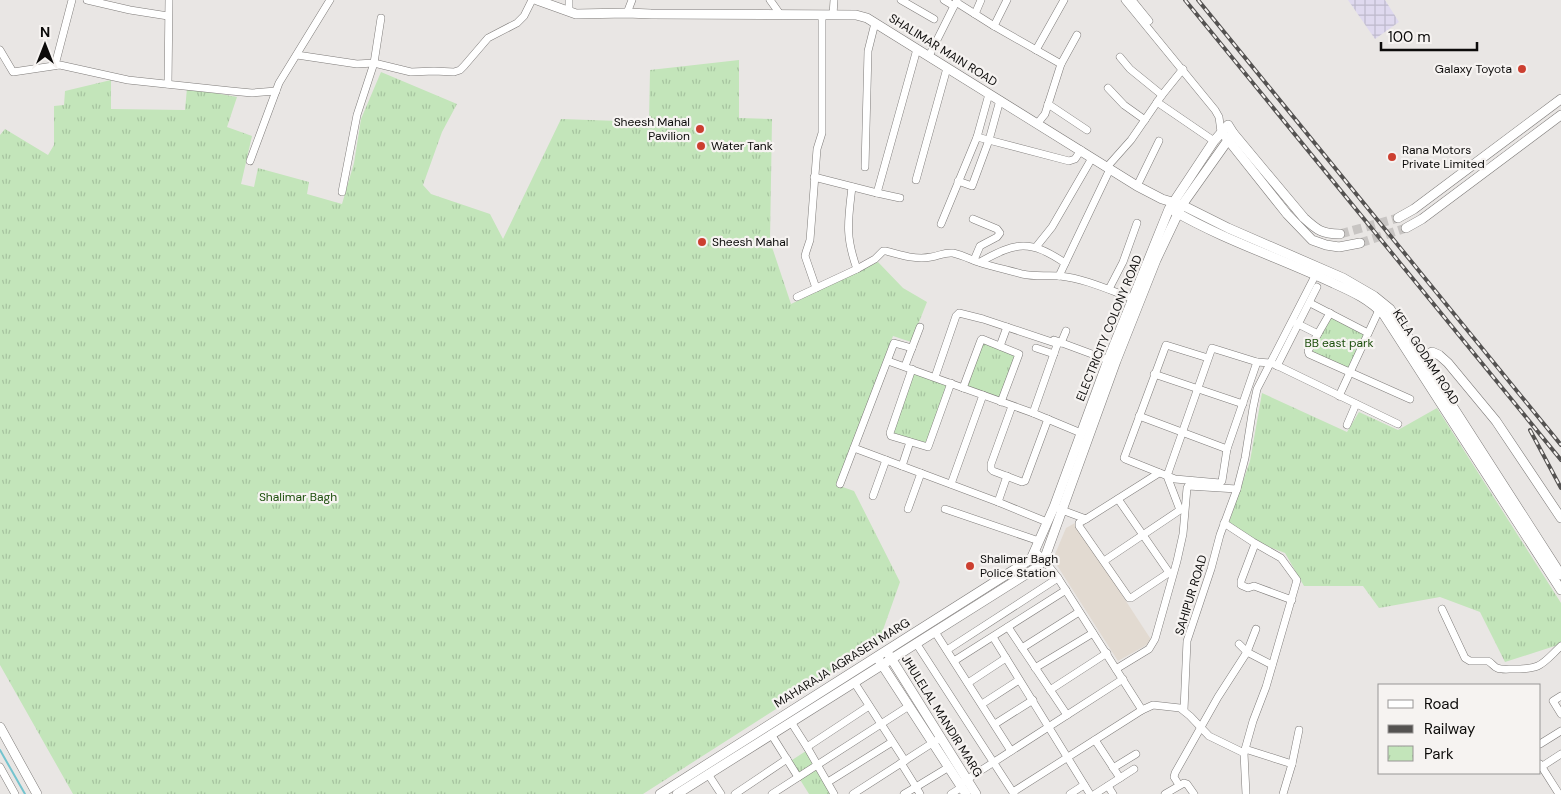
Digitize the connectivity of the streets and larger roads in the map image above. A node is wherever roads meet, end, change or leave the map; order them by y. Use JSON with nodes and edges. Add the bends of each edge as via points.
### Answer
{"nodes":[{"id":1,"x":72,"y":0,"type":"edge"},
{"id":2,"x":87,"y":0,"type":"edge"},
{"id":3,"x":169,"y":0,"type":"edge"},
{"id":4,"x":330,"y":0,"type":"edge"},
{"id":5,"x":532,"y":0,"type":"edge"},
{"id":6,"x":537,"y":0,"type":"edge"},
{"id":7,"x":569,"y":0,"type":"edge"},
{"id":8,"x":632,"y":0,"type":"edge"},
{"id":9,"x":770,"y":0,"type":"edge"},
{"id":10,"x":834,"y":0,"type":"edge"},
{"id":11,"x":901,"y":0,"type":"edge"},
{"id":12,"x":944,"y":0,"type":"edge"},
{"id":13,"x":981,"y":0,"type":"edge"},
{"id":14,"x":1007,"y":0,"type":"edge"},
{"id":15,"x":1064,"y":0,"type":"edge"},
{"id":16,"x":1125,"y":0,"type":"edge"},
{"id":17,"x":1132,"y":0,"type":"edge"},
{"id":18,"x":956,"y":3,"type":"edge"},
{"id":19,"x":569,"y":12,"type":"junction"},
{"id":20,"x":627,"y":13,"type":"junction"},
{"id":21,"x":780,"y":14,"type":"junction"},
{"id":22,"x":975,"y":14,"type":"junction"},
{"id":23,"x":822,"y":15,"type":"junction"},
{"id":24,"x":833,"y":15,"type":"junction"},
{"id":25,"x":168,"y":16,"type":"junction"},
{"id":26,"x":381,"y":18,"type":"dead end"},
{"id":27,"x":934,"y":19,"type":"dead end"},
{"id":28,"x":875,"y":23,"type":"junction"},
{"id":29,"x":994,"y":26,"type":"junction"},
{"id":30,"x":1077,"y":35,"type":"dead end"},
{"id":31,"x":917,"y":49,"type":"junction"},
{"id":32,"x":0,"y":50,"type":"edge"},
{"id":33,"x":1036,"y":50,"type":"junction"},
{"id":34,"x":297,"y":56,"type":"junction"},
{"id":35,"x":928,"y":56,"type":"junction"},
{"id":36,"x":1120,"y":57,"type":"dead end"},
{"id":37,"x":374,"y":63,"type":"junction"},
{"id":38,"x":1061,"y":64,"type":"junction"},
{"id":39,"x":55,"y":65,"type":"junction"},
{"id":40,"x":947,"y":68,"type":"junction"},
{"id":41,"x":1183,"y":69,"type":"junction"},
{"id":42,"x":168,"y":84,"type":"junction"},
{"id":43,"x":1108,"y":88,"type":"dead end"},
{"id":44,"x":276,"y":91,"type":"junction"},
{"id":45,"x":989,"y":94,"type":"junction"},
{"id":46,"x":1162,"y":95,"type":"junction"},
{"id":47,"x":1561,"y":99,"type":"edge"},
{"id":48,"x":1000,"y":100,"type":"junction"},
{"id":49,"x":1157,"y":102,"type":"junction"},
{"id":50,"x":1048,"y":104,"type":"junction"},
{"id":51,"x":1561,"y":115,"type":"edge"},
{"id":52,"x":1145,"y":120,"type":"junction"},
{"id":53,"x":1037,"y":124,"type":"junction"},
{"id":54,"x":1087,"y":130,"type":"dead end"},
{"id":55,"x":1227,"y":133,"type":"junction"},
{"id":56,"x":977,"y":137,"type":"junction"},
{"id":57,"x":989,"y":140,"type":"junction"},
{"id":58,"x":1214,"y":140,"type":"junction"},
{"id":59,"x":1159,"y":141,"type":"dead end"},
{"id":60,"x":1081,"y":150,"type":"junction"},
{"id":61,"x":1092,"y":158,"type":"junction"},
{"id":62,"x":250,"y":161,"type":"dead end"},
{"id":63,"x":865,"y":167,"type":"dead end"},
{"id":64,"x":1109,"y":168,"type":"junction"},
{"id":65,"x":814,"y":177,"type":"junction"},
{"id":66,"x":916,"y":180,"type":"dead end"},
{"id":67,"x":958,"y":182,"type":"junction"},
{"id":68,"x":1137,"y":186,"type":"junction"},
{"id":69,"x":852,"y":187,"type":"junction"},
{"id":70,"x":342,"y":192,"type":"dead end"},
{"id":71,"x":877,"y":193,"type":"junction"},
{"id":72,"x":900,"y":198,"type":"dead end"},
{"id":73,"x":1176,"y":207,"type":"junction"},
{"id":74,"x":1398,"y":218,"type":"tunnel mouth"},
{"id":75,"x":973,"y":220,"type":"dead end"},
{"id":76,"x":1137,"y":223,"type":"dead end"},
{"id":77,"x":941,"y":224,"type":"dead end"},
{"id":78,"x":1406,"y":228,"type":"tunnel mouth"},
{"id":79,"x":1340,"y":234,"type":"tunnel mouth"},
{"id":80,"x":1360,"y":243,"type":"tunnel mouth"},
{"id":81,"x":1036,"y":247,"type":"junction"},
{"id":82,"x":977,"y":261,"type":"junction"},
{"id":83,"x":1065,"y":263,"type":"junction"},
{"id":84,"x":856,"y":270,"type":"junction"},
{"id":85,"x":1316,"y":274,"type":"junction"},
{"id":86,"x":1059,"y":276,"type":"junction"},
{"id":87,"x":1317,"y":287,"type":"dead end"},
{"id":88,"x":816,"y":288,"type":"junction"},
{"id":89,"x":1108,"y":289,"type":"junction"},
{"id":90,"x":797,"y":297,"type":"dead end"},
{"id":91,"x":1136,"y":300,"type":"junction"},
{"id":92,"x":1310,"y":303,"type":"junction"},
{"id":93,"x":966,"y":309,"type":"dead end"},
{"id":94,"x":1385,"y":312,"type":"junction"},
{"id":95,"x":1330,"y":313,"type":"junction"},
{"id":96,"x":1295,"y":323,"type":"junction"},
{"id":97,"x":920,"y":327,"type":"dead end"},
{"id":98,"x":1006,"y":327,"type":"junction"},
{"id":99,"x":1066,"y":331,"type":"dead end"},
{"id":100,"x":1368,"y":333,"type":"junction"},
{"id":101,"x":1318,"y":334,"type":"junction"},
{"id":102,"x":1061,"y":343,"type":"junction"},
{"id":103,"x":1000,"y":346,"type":"junction"},
{"id":104,"x":912,"y":348,"type":"junction"},
{"id":105,"x":1036,"y":348,"type":"dead end"},
{"id":106,"x":1054,"y":354,"type":"junction"},
{"id":107,"x":1208,"y":358,"type":"junction"},
{"id":108,"x":1417,"y":359,"type":"junction"},
{"id":109,"x":1108,"y":360,"type":"junction"},
{"id":110,"x":888,"y":361,"type":"junction"},
{"id":111,"x":1257,"y":362,"type":"junction"},
{"id":112,"x":1273,"y":365,"type":"junction"},
{"id":113,"x":905,"y":366,"type":"junction"},
{"id":114,"x":912,"y":369,"type":"junction"},
{"id":115,"x":1350,"y":371,"type":"junction"},
{"id":116,"x":1154,"y":374,"type":"junction"},
{"id":117,"x":935,"y":378,"type":"junction"},
{"id":118,"x":951,"y":383,"type":"junction"},
{"id":119,"x":963,"y":388,"type":"junction"},
{"id":120,"x":1198,"y":389,"type":"junction"},
{"id":121,"x":983,"y":395,"type":"junction"},
{"id":122,"x":1339,"y":396,"type":"junction"},
{"id":123,"x":1410,"y":398,"type":"dead end"},
{"id":124,"x":1001,"y":402,"type":"junction"},
{"id":125,"x":1242,"y":404,"type":"junction"},
{"id":126,"x":1356,"y":404,"type":"junction"},
{"id":127,"x":1012,"y":406,"type":"junction"},
{"id":128,"x":1032,"y":413,"type":"junction"},
{"id":129,"x":1139,"y":416,"type":"junction"},
{"id":130,"x":1048,"y":419,"type":"junction"},
{"id":131,"x":1398,"y":424,"type":"dead end"},
{"id":132,"x":1347,"y":425,"type":"dead end"},
{"id":133,"x":1182,"y":432,"type":"junction"},
{"id":134,"x":1081,"y":434,"type":"junction"},
{"id":135,"x":910,"y":442,"type":"junction"},
{"id":136,"x":854,"y":448,"type":"junction"},
{"id":137,"x":1227,"y":449,"type":"junction"},
{"id":138,"x":886,"y":460,"type":"junction"},
{"id":139,"x":902,"y":466,"type":"junction"},
{"id":140,"x":921,"y":473,"type":"junction"},
{"id":141,"x":1159,"y":473,"type":"junction"},
{"id":142,"x":1007,"y":476,"type":"junction"},
{"id":143,"x":1166,"y":476,"type":"junction"},
{"id":144,"x":840,"y":484,"type":"dead end"},
{"id":145,"x":952,"y":484,"type":"junction"},
{"id":146,"x":1237,"y":489,"type":"junction"},
{"id":147,"x":873,"y":496,"type":"dead end"},
{"id":148,"x":1118,"y":498,"type":"junction"},
{"id":149,"x":998,"y":502,"type":"junction"},
{"id":150,"x":945,"y":508,"type":"dead end"},
{"id":151,"x":908,"y":509,"type":"dead end"},
{"id":152,"x":1058,"y":509,"type":"junction"},
{"id":153,"x":1561,"y":518,"type":"edge"},
{"id":154,"x":1086,"y":519,"type":"junction"},
{"id":155,"x":1047,"y":522,"type":"junction"},
{"id":156,"x":1224,"y":522,"type":"junction"},
{"id":157,"x":1143,"y":535,"type":"junction"},
{"id":158,"x":1039,"y":541,"type":"junction"},
{"id":159,"x":1255,"y":544,"type":"junction"},
{"id":160,"x":1035,"y":551,"type":"junction"},
{"id":161,"x":1044,"y":560,"type":"junction"},
{"id":162,"x":1104,"y":561,"type":"junction"},
{"id":163,"x":1561,"y":575,"type":"edge"},
{"id":164,"x":1058,"y":578,"type":"junction"},
{"id":165,"x":1066,"y":590,"type":"junction"},
{"id":166,"x":1561,"y":590,"type":"edge"},
{"id":167,"x":973,"y":596,"type":"junction"},
{"id":168,"x":1292,"y":600,"type":"junction"},
{"id":169,"x":978,"y":604,"type":"junction"},
{"id":170,"x":1442,"y":608,"type":"dead end"},
{"id":171,"x":1079,"y":612,"type":"junction"},
{"id":172,"x":1008,"y":627,"type":"junction"},
{"id":173,"x":1256,"y":630,"type":"dead end"},
{"id":174,"x":935,"y":632,"type":"junction"},
{"id":175,"x":1093,"y":633,"type":"junction"},
{"id":176,"x":993,"y":637,"type":"junction"},
{"id":177,"x":916,"y":643,"type":"junction"},
{"id":178,"x":1239,"y":644,"type":"dead end"},
{"id":179,"x":1561,"y":646,"type":"edge"},
{"id":180,"x":1022,"y":648,"type":"junction"},
{"id":181,"x":947,"y":650,"type":"junction"},
{"id":182,"x":886,"y":651,"type":"junction"},
{"id":183,"x":1247,"y":652,"type":"junction"},
{"id":184,"x":1107,"y":653,"type":"junction"},
{"id":185,"x":1006,"y":658,"type":"junction"},
{"id":186,"x":891,"y":659,"type":"junction"},
{"id":187,"x":879,"y":661,"type":"junction"},
{"id":188,"x":954,"y":661,"type":"junction"},
{"id":189,"x":1272,"y":665,"type":"junction"},
{"id":190,"x":1035,"y":668,"type":"junction"},
{"id":191,"x":1116,"y":669,"type":"junction"},
{"id":192,"x":1123,"y":679,"type":"junction"},
{"id":193,"x":1020,"y":680,"type":"junction"},
{"id":194,"x":854,"y":682,"type":"junction"},
{"id":195,"x":968,"y":683,"type":"junction"},
{"id":196,"x":1050,"y":690,"type":"junction"},
{"id":197,"x":1561,"y":696,"type":"edge"},
{"id":198,"x":1032,"y":700,"type":"junction"},
{"id":199,"x":982,"y":704,"type":"junction"},
{"id":200,"x":870,"y":706,"type":"junction"},
{"id":201,"x":909,"y":706,"type":"junction"},
{"id":202,"x":1142,"y":710,"type":"junction"},
{"id":203,"x":1184,"y":710,"type":"junction"},
{"id":204,"x":1561,"y":714,"type":"edge"},
{"id":205,"x":1067,"y":715,"type":"junction"},
{"id":206,"x":785,"y":722,"type":"junction"},
{"id":207,"x":881,"y":724,"type":"junction"},
{"id":208,"x":995,"y":724,"type":"junction"},
{"id":209,"x":1049,"y":726,"type":"junction"},
{"id":210,"x":0,"y":727,"type":"edge"},
{"id":211,"x":1201,"y":728,"type":"junction"},
{"id":212,"x":1299,"y":730,"type":"dead end"},
{"id":213,"x":1561,"y":731,"type":"edge"},
{"id":214,"x":771,"y":734,"type":"junction"},
{"id":215,"x":937,"y":740,"type":"junction"},
{"id":216,"x":1095,"y":740,"type":"junction"},
{"id":217,"x":892,"y":742,"type":"junction"},
{"id":218,"x":1541,"y":743,"type":"edge"},
{"id":219,"x":807,"y":747,"type":"junction"},
{"id":220,"x":1011,"y":751,"type":"junction"},
{"id":221,"x":1244,"y":751,"type":"junction"},
{"id":222,"x":1136,"y":754,"type":"dead end"},
{"id":223,"x":1561,"y":754,"type":"edge"},
{"id":224,"x":1068,"y":757,"type":"junction"},
{"id":225,"x":787,"y":759,"type":"junction"},
{"id":226,"x":903,"y":762,"type":"junction"},
{"id":227,"x":994,"y":762,"type":"junction"},
{"id":228,"x":1292,"y":764,"type":"junction"},
{"id":229,"x":818,"y":765,"type":"junction"},
{"id":230,"x":1541,"y":765,"type":"edge"},
{"id":231,"x":0,"y":767,"type":"edge"},
{"id":232,"x":949,"y":767,"type":"junction"},
{"id":233,"x":1113,"y":768,"type":"junction"},
{"id":234,"x":1134,"y":769,"type":"dead end"},
{"id":235,"x":708,"y":774,"type":"junction"},
{"id":236,"x":798,"y":777,"type":"junction"},
{"id":237,"x":1120,"y":778,"type":"junction"},
{"id":238,"x":828,"y":782,"type":"junction"},
{"id":239,"x":1084,"y":785,"type":"junction"},
{"id":240,"x":964,"y":786,"type":"edge"},
{"id":241,"x":1108,"y":786,"type":"junction"},
{"id":242,"x":1179,"y":786,"type":"junction"},
{"id":243,"x":916,"y":787,"type":"junction"},
{"id":244,"x":680,"y":790,"type":"edge"},
{"id":245,"x":1014,"y":793,"type":"edge"},
{"id":246,"x":1557,"y":793,"type":"edge"},
{"id":247,"x":15,"y":794,"type":"edge"},
{"id":248,"x":37,"y":794,"type":"edge"},
{"id":249,"x":660,"y":794,"type":"edge"},
{"id":250,"x":721,"y":794,"type":"edge"},
{"id":251,"x":735,"y":794,"type":"edge"},
{"id":252,"x":772,"y":794,"type":"edge"},
{"id":253,"x":834,"y":794,"type":"edge"},
{"id":254,"x":853,"y":794,"type":"edge"},
{"id":255,"x":904,"y":794,"type":"edge"},
{"id":256,"x":920,"y":794,"type":"edge"},
{"id":257,"x":951,"y":794,"type":"edge"},
{"id":258,"x":976,"y":794,"type":"edge"},
{"id":259,"x":1070,"y":794,"type":"edge"},
{"id":260,"x":1090,"y":794,"type":"edge"},
{"id":261,"x":1095,"y":794,"type":"edge"},
{"id":262,"x":1113,"y":794,"type":"edge"},
{"id":263,"x":1165,"y":794,"type":"edge"},
{"id":264,"x":1194,"y":794,"type":"edge"},
{"id":265,"x":1246,"y":794,"type":"edge"},
{"id":266,"x":1283,"y":794,"type":"edge"}],
"edges":[{"from":1,"to":39,"type":"street"},
{"from":2,"to":25,"type":"street"},
{"from":3,"to":25,"type":"street"},
{"from":4,"to":34,"type":"street"},
{"from":5,"to":37,"type":"street","via":[[517,23],[488,38],[460,70],[411,72]]},
{"from":6,"to":19,"type":"street","name":"SHALIMAR MAIN ROAD"},
{"from":7,"to":19,"type":"street"},
{"from":8,"to":20,"type":"street"},
{"from":9,"to":21,"type":"street"},
{"from":10,"to":24,"type":"street"},
{"from":11,"to":27,"type":"street"},
{"from":12,"to":18,"type":"street"},
{"from":13,"to":22,"type":"street"},
{"from":14,"to":29,"type":"street"},
{"from":15,"to":33,"type":"street"},
{"from":16,"to":41,"type":"street"},
{"from":17,"to":55,"type":"street","via":[[1220,108]]},
{"from":18,"to":22,"type":"street"},
{"from":18,"to":35,"type":"street"},
{"from":19,"to":20,"type":"street","name":"SHALIMAR MAIN ROAD"},
{"from":20,"to":21,"type":"street","name":"SHALIMAR MAIN ROAD"},
{"from":21,"to":23,"type":"street","name":"SHALIMAR MAIN ROAD"},
{"from":22,"to":29,"type":"street"},
{"from":23,"to":24,"type":"street","name":"SHALIMAR MAIN ROAD"},
{"from":23,"to":65,"type":"street","via":[[822,132]]},
{"from":24,"to":28,"type":"street","name":"SHALIMAR MAIN ROAD","via":[[856,15]]},
{"from":25,"to":42,"type":"street"},
{"from":26,"to":37,"type":"street"},
{"from":28,"to":31,"type":"street","name":"SHALIMAR MAIN ROAD"},
{"from":28,"to":63,"type":"street","via":[[867,58]]},
{"from":29,"to":33,"type":"street"},
{"from":30,"to":38,"type":"street"},
{"from":31,"to":35,"type":"street","name":"SHALIMAR MAIN ROAD"},
{"from":31,"to":71,"type":"street"},
{"from":32,"to":39,"type":"street","via":[[13,72]]},
{"from":33,"to":38,"type":"street"},
{"from":34,"to":37,"type":"street","via":[[356,64]]},
{"from":34,"to":44,"type":"street"},
{"from":35,"to":40,"type":"street","name":"SHALIMAR MAIN ROAD"},
{"from":36,"to":46,"type":"street"},
{"from":37,"to":70,"type":"street","via":[[356,115]]},
{"from":38,"to":50,"type":"street"},
{"from":39,"to":42,"type":"street","via":[[128,80]]},
{"from":40,"to":45,"type":"street","name":"SHALIMAR MAIN ROAD"},
{"from":40,"to":66,"type":"street"},
{"from":41,"to":46,"type":"street"},
{"from":41,"to":55,"type":"street","via":[[1215,110]]},
{"from":42,"to":44,"type":"street","via":[[252,93]]},
{"from":43,"to":52,"type":"street"},
{"from":44,"to":62,"type":"street"},
{"from":45,"to":48,"type":"street","name":"SHALIMAR MAIN ROAD"},
{"from":45,"to":56,"type":"street"},
{"from":46,"to":49,"type":"street"},
{"from":47,"to":74,"type":"street"},
{"from":48,"to":53,"type":"street","name":"SHALIMAR MAIN ROAD"},
{"from":48,"to":57,"type":"street"},
{"from":49,"to":52,"type":"street"},
{"from":49,"to":58,"type":"street"},
{"from":50,"to":53,"type":"street"},
{"from":50,"to":54,"type":"street"},
{"from":51,"to":78,"type":"street"},
{"from":52,"to":64,"type":"street"},
{"from":53,"to":60,"type":"street","name":"SHALIMAR MAIN ROAD"},
{"from":55,"to":58,"type":"street","name":"ELECTRICITY COLONY ROAD"},
{"from":55,"to":73,"type":"street","name":"ELECTRICITY COLONY ROAD"},
{"from":55,"to":79,"type":"street","via":[[1316,229],[1327,234]]},
{"from":55,"to":80,"type":"street","via":[[1287,214],[1312,240],[1339,247]]},
{"from":56,"to":57,"type":"street"},
{"from":56,"to":67,"type":"street"},
{"from":57,"to":60,"type":"street","via":[[1070,161]]},
{"from":57,"to":67,"type":"street","via":[[972,186]]},
{"from":58,"to":73,"type":"street","name":"ELECTRICITY COLONY ROAD"},
{"from":59,"to":68,"type":"street"},
{"from":60,"to":61,"type":"street","name":"SHALIMAR MAIN ROAD"},
{"from":61,"to":64,"type":"street","name":"SHALIMAR MAIN ROAD"},
{"from":61,"to":81,"type":"street","via":[[1052,227]]},
{"from":64,"to":68,"type":"street","name":"SHALIMAR MAIN ROAD"},
{"from":64,"to":83,"type":"street"},
{"from":65,"to":69,"type":"street"},
{"from":65,"to":88,"type":"street","via":[[806,256]]},
{"from":67,"to":77,"type":"street"},
{"from":68,"to":73,"type":"street","name":"SHALIMAR MAIN ROAD"},
{"from":69,"to":71,"type":"street"},
{"from":69,"to":84,"type":"street","via":[[848,238]]},
{"from":71,"to":72,"type":"street"},
{"from":73,"to":85,"type":"street","name":"KELA GODAM ROAD","via":[[1214,231]]},
{"from":73,"to":91,"type":"street","name":"ELECTRICITY COLONY ROAD"},
{"from":73,"to":94,"type":"street","name":"KELA GODAM ROAD","via":[[1344,278],[1374,296]]},
{"from":75,"to":82,"type":"street","via":[[1000,233],[981,245]]},
{"from":76,"to":89,"type":"street","via":[[1125,257]]},
{"from":81,"to":82,"type":"street","via":[[1014,246]]},
{"from":81,"to":83,"type":"street"},
{"from":82,"to":84,"type":"street","via":[[950,253],[920,258],[886,250]]},
{"from":82,"to":86,"type":"street","via":[[1026,275]]},
{"from":83,"to":86,"type":"street"},
{"from":84,"to":88,"type":"street"},
{"from":85,"to":94,"type":"street","name":"KELA GODAM ROAD"},
{"from":85,"to":96,"type":"street"},
{"from":86,"to":89,"type":"street"},
{"from":87,"to":92,"type":"street"},
{"from":88,"to":90,"type":"street"},
{"from":89,"to":91,"type":"street"},
{"from":91,"to":109,"type":"street","name":"ELECTRICITY COLONY ROAD"},
{"from":91,"to":152,"type":"street","name":"ELECTRICITY COLONY ROAD"},
{"from":92,"to":95,"type":"street"},
{"from":92,"to":96,"type":"street"},
{"from":93,"to":102,"type":"street"},
{"from":94,"to":100,"type":"street"},
{"from":94,"to":108,"type":"street","name":"KELA GODAM ROAD"},
{"from":95,"to":100,"type":"street"},
{"from":95,"to":101,"type":"street"},
{"from":96,"to":101,"type":"street"},
{"from":96,"to":112,"type":"street","name":"SAHIPUR ROAD"},
{"from":97,"to":104,"type":"street"},
{"from":98,"to":103,"type":"street"},
{"from":98,"to":106,"type":"street","via":[[1056,344]]},
{"from":98,"to":117,"type":"street","via":[[959,313]]},
{"from":99,"to":102,"type":"street"},
{"from":100,"to":115,"type":"street"},
{"from":101,"to":115,"type":"street","via":[[1309,354]]},
{"from":102,"to":109,"type":"street"},
{"from":103,"to":119,"type":"street","via":[[981,340]]},
{"from":103,"to":124,"type":"street","via":[[1018,354]]},
{"from":104,"to":110,"type":"street","via":[[894,343]]},
{"from":104,"to":113,"type":"street"},
{"from":105,"to":106,"type":"street"},
{"from":106,"to":128,"type":"street"},
{"from":107,"to":111,"type":"street","via":[[1212,348]]},
{"from":107,"to":116,"type":"street","via":[[1167,344]]},
{"from":107,"to":120,"type":"street"},
{"from":108,"to":153,"type":"street","via":[[1435,352],[1448,363],[1496,421]]},
{"from":108,"to":163,"type":"street","name":"KELA GODAM ROAD"},
{"from":108,"to":166,"type":"street","name":"KELA GODAM ROAD"},
{"from":109,"to":134,"type":"street","name":"ELECTRICITY COLONY ROAD"},
{"from":110,"to":113,"type":"street"},
{"from":110,"to":136,"type":"street"},
{"from":111,"to":112,"type":"street"},
{"from":111,"to":125,"type":"street"},
{"from":112,"to":122,"type":"street"},
{"from":112,"to":146,"type":"street","name":"SAHIPUR ROAD","via":[[1257,389]]},
{"from":113,"to":114,"type":"street"},
{"from":114,"to":117,"type":"street"},
{"from":114,"to":135,"type":"street","via":[[890,434]]},
{"from":115,"to":122,"type":"street"},
{"from":115,"to":123,"type":"street"},
{"from":116,"to":120,"type":"street"},
{"from":116,"to":129,"type":"street"},
{"from":117,"to":118,"type":"street"},
{"from":118,"to":119,"type":"street"},
{"from":118,"to":135,"type":"street","via":[[928,447]]},
{"from":119,"to":121,"type":"street"},
{"from":120,"to":125,"type":"street"},
{"from":120,"to":133,"type":"street"},
{"from":121,"to":124,"type":"street"},
{"from":121,"to":145,"type":"street"},
{"from":122,"to":126,"type":"street"},
{"from":124,"to":127,"type":"street"},
{"from":125,"to":137,"type":"street"},
{"from":126,"to":131,"type":"street"},
{"from":126,"to":132,"type":"street"},
{"from":127,"to":128,"type":"street"},
{"from":127,"to":142,"type":"street","via":[[990,467]]},
{"from":128,"to":130,"type":"street"},
{"from":129,"to":133,"type":"street"},
{"from":129,"to":141,"type":"street","via":[[1124,459]]},
{"from":130,"to":134,"type":"street"},
{"from":130,"to":142,"type":"street","via":[[1025,481]]},
{"from":133,"to":137,"type":"street"},
{"from":133,"to":143,"type":"street"},
{"from":134,"to":152,"type":"street","name":"ELECTRICITY COLONY ROAD"},
{"from":135,"to":139,"type":"street"},
{"from":136,"to":138,"type":"street"},
{"from":136,"to":144,"type":"street"},
{"from":137,"to":143,"type":"street","via":[[1221,482]]},
{"from":138,"to":139,"type":"street"},
{"from":138,"to":147,"type":"street"},
{"from":139,"to":140,"type":"street"},
{"from":140,"to":145,"type":"street"},
{"from":140,"to":151,"type":"street"},
{"from":141,"to":143,"type":"street"},
{"from":141,"to":148,"type":"street"},
{"from":142,"to":149,"type":"street"},
{"from":143,"to":157,"type":"street","via":[[1180,510]]},
{"from":145,"to":149,"type":"street"},
{"from":146,"to":156,"type":"street","name":"SAHIPUR ROAD"},
{"from":146,"to":191,"type":"street","via":[[1188,486],[1183,534],[1155,638],[1149,649]]},
{"from":148,"to":154,"type":"street"},
{"from":148,"to":157,"type":"street"},
{"from":149,"to":155,"type":"street"},
{"from":150,"to":158,"type":"street"},
{"from":152,"to":154,"type":"street"},
{"from":152,"to":155,"type":"street","name":"ELECTRICITY COLONY ROAD"},
{"from":152,"to":161,"type":"street","name":"ELECTRICITY COLONY ROAD"},
{"from":154,"to":162,"type":"street","via":[[1079,526]]},
{"from":155,"to":158,"type":"street","name":"ELECTRICITY COLONY ROAD"},
{"from":156,"to":159,"type":"street"},
{"from":156,"to":203,"type":"street","name":"SAHIPUR ROAD","via":[[1187,640]]},
{"from":157,"to":162,"type":"street"},
{"from":157,"to":162,"type":"street","via":[[1167,570],[1160,579],[1130,598]]},
{"from":158,"to":160,"type":"street","name":"ELECTRICITY COLONY ROAD"},
{"from":159,"to":168,"type":"street","via":[[1282,558],[1297,580]]},
{"from":159,"to":168,"type":"street","via":[[1241,585],[1254,586]]},
{"from":160,"to":161,"type":"street"},
{"from":160,"to":167,"type":"street","name":"MAHARAJA AGRASEN MARG","via":[[1031,559]]},
{"from":161,"to":164,"type":"street"},
{"from":161,"to":169,"type":"street","name":"MAHARAJA AGRASEN MARG"},
{"from":164,"to":165,"type":"street"},
{"from":164,"to":181,"type":"street"},
{"from":165,"to":171,"type":"street"},
{"from":165,"to":172,"type":"street"},
{"from":167,"to":169,"type":"street"},
{"from":167,"to":182,"type":"street","name":"MAHARAJA AGRASEN MARG"},
{"from":168,"to":189,"type":"street"},
{"from":169,"to":174,"type":"street","name":"MAHARAJA AGRASEN MARG"},
{"from":170,"to":179,"type":"street","via":[[1465,658],[1470,661],[1488,661],[1502,669],[1530,669],[1543,664]]},
{"from":171,"to":175,"type":"street"},
{"from":171,"to":180,"type":"street"},
{"from":172,"to":176,"type":"street"},
{"from":172,"to":180,"type":"street"},
{"from":173,"to":183,"type":"street"},
{"from":174,"to":177,"type":"street","name":"MAHARAJA AGRASEN MARG"},
{"from":174,"to":181,"type":"street"},
{"from":175,"to":184,"type":"street"},
{"from":175,"to":190,"type":"street"},
{"from":176,"to":185,"type":"street"},
{"from":176,"to":188,"type":"street"},
{"from":177,"to":186,"type":"street","name":"MAHARAJA AGRASEN MARG"},
{"from":177,"to":227,"type":"street"},
{"from":178,"to":183,"type":"street"},
{"from":180,"to":190,"type":"street"},
{"from":181,"to":188,"type":"street"},
{"from":182,"to":186,"type":"street","name":"JHULELAL MANDIR MARG"},
{"from":182,"to":187,"type":"street","name":"MAHARAJA AGRASEN MARG"},
{"from":183,"to":189,"type":"street"},
{"from":183,"to":211,"type":"street"},
{"from":184,"to":191,"type":"street"},
{"from":184,"to":196,"type":"street"},
{"from":185,"to":193,"type":"street"},
{"from":185,"to":195,"type":"street"},
{"from":186,"to":187,"type":"street","name":"MAHARAJA AGRASEN MARG"},
{"from":186,"to":215,"type":"street","name":"JHULELAL MANDIR MARG"},
{"from":187,"to":194,"type":"street","name":"MAHARAJA AGRASEN MARG"},
{"from":187,"to":201,"type":"street","name":"JHULELAL MANDIR MARG"},
{"from":187,"to":206,"type":"street","name":"MAHARAJA AGRASEN MARG"},
{"from":188,"to":195,"type":"street"},
{"from":189,"to":221,"type":"street"},
{"from":190,"to":196,"type":"street"},
{"from":191,"to":192,"type":"street"},
{"from":192,"to":202,"type":"street"},
{"from":192,"to":205,"type":"street"},
{"from":193,"to":198,"type":"street"},
{"from":193,"to":199,"type":"street"},
{"from":194,"to":200,"type":"street"},
{"from":194,"to":206,"type":"street","name":"MAHARAJA AGRASEN MARG"},
{"from":195,"to":199,"type":"street"},
{"from":196,"to":205,"type":"street"},
{"from":197,"to":204,"type":"street","via":[[1553,701]]},
{"from":198,"to":208,"type":"street"},
{"from":198,"to":209,"type":"street"},
{"from":199,"to":208,"type":"street"},
{"from":200,"to":207,"type":"street"},
{"from":200,"to":219,"type":"street"},
{"from":201,"to":207,"type":"street"},
{"from":201,"to":215,"type":"street","name":"JHULELAL MANDIR MARG"},
{"from":202,"to":203,"type":"street","via":[[1153,705]]},
{"from":202,"to":216,"type":"street"},
{"from":203,"to":211,"type":"street"},
{"from":205,"to":209,"type":"street"},
{"from":206,"to":214,"type":"street","name":"MAHARAJA AGRASEN MARG"},
{"from":206,"to":219,"type":"street"},
{"from":206,"to":244,"type":"street","name":"MAHARAJA AGRASEN MARG"},
{"from":207,"to":217,"type":"street"},
{"from":207,"to":229,"type":"street"},
{"from":208,"to":220,"type":"street"},
{"from":209,"to":220,"type":"street"},
{"from":209,"to":224,"type":"street"},
{"from":210,"to":248,"type":"street"},
{"from":211,"to":221,"type":"street","via":[[1209,736]]},
{"from":211,"to":242,"type":"street","via":[[1175,773]]},
{"from":212,"to":228,"type":"street"},
{"from":213,"to":218,"type":"street"},
{"from":214,"to":225,"type":"street"},
{"from":214,"to":235,"type":"street","name":"MAHARAJA AGRASEN MARG"},
{"from":215,"to":226,"type":"street"},
{"from":215,"to":232,"type":"street","name":"JHULELAL MANDIR MARG"},
{"from":215,"to":240,"type":"street","name":"JHULELAL MANDIR MARG"},
{"from":216,"to":224,"type":"street"},
{"from":216,"to":233,"type":"street"},
{"from":217,"to":226,"type":"street"},
{"from":217,"to":238,"type":"street"},
{"from":219,"to":229,"type":"street"},
{"from":220,"to":227,"type":"street"},
{"from":221,"to":228,"type":"street"},
{"from":221,"to":265,"type":"street"},
{"from":222,"to":233,"type":"street"},
{"from":223,"to":230,"type":"street"},
{"from":224,"to":239,"type":"street"},
{"from":224,"to":245,"type":"street"},
{"from":225,"to":236,"type":"street"},
{"from":225,"to":251,"type":"street"},
{"from":226,"to":243,"type":"street"},
{"from":226,"to":254,"type":"street"},
{"from":227,"to":240,"type":"street"},
{"from":227,"to":245,"type":"street"},
{"from":228,"to":266,"type":"street"},
{"from":229,"to":236,"type":"street"},
{"from":229,"to":238,"type":"street"},
{"from":230,"to":246,"type":"street"},
{"from":231,"to":247,"type":"street"},
{"from":232,"to":240,"type":"street","name":"JHULELAL MANDIR MARG"},
{"from":232,"to":243,"type":"street"},
{"from":233,"to":237,"type":"street"},
{"from":234,"to":237,"type":"street"},
{"from":235,"to":244,"type":"street","name":"MAHARAJA AGRASEN MARG"},
{"from":235,"to":250,"type":"street"},
{"from":236,"to":252,"type":"street"},
{"from":237,"to":241,"type":"street"},
{"from":238,"to":253,"type":"street"},
{"from":239,"to":259,"type":"street"},
{"from":239,"to":260,"type":"street"},
{"from":240,"to":257,"type":"street"},
{"from":240,"to":258,"type":"street","name":"JHULELAL MANDIR MARG"},
{"from":241,"to":261,"type":"street"},
{"from":241,"to":262,"type":"street"},
{"from":242,"to":263,"type":"street"},
{"from":242,"to":264,"type":"street","via":[[1186,784]]},
{"from":243,"to":255,"type":"street"},
{"from":243,"to":256,"type":"street"},
{"from":244,"to":249,"type":"street","name":"MAHARAJA AGRASEN MARG"}]}
